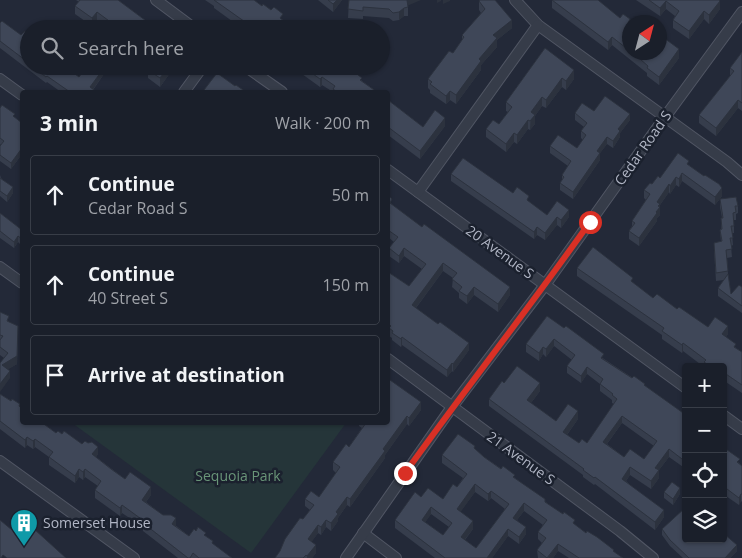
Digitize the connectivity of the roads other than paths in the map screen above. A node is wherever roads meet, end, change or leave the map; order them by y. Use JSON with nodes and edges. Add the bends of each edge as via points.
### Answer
{"nodes":[{"id":1,"x":156,"y":0,"type":"edge"},
{"id":2,"x":515,"y":0,"type":"edge"},
{"id":3,"x":742,"y":12,"type":"edge"},
{"id":4,"x":183,"y":20,"type":"edge"},
{"id":5,"x":538,"y":25,"type":"junction"},
{"id":6,"x":197,"y":75,"type":"edge"},
{"id":7,"x":258,"y":75,"type":"edge"},
{"id":8,"x":0,"y":80,"type":"edge"},
{"id":9,"x":186,"y":90,"type":"edge"},
{"id":10,"x":279,"y":90,"type":"edge"},
{"id":11,"x":20,"y":94,"type":"edge"},
{"id":12,"x":665,"y":117,"type":"junction"},
{"id":13,"x":390,"y":171,"type":"edge"},
{"id":14,"x":742,"y":175,"type":"edge"},
{"id":15,"x":418,"y":192,"type":"junction"},
{"id":16,"x":0,"y":267,"type":"edge"},
{"id":17,"x":20,"y":282,"type":"edge"},
{"id":18,"x":546,"y":285,"type":"junction"},
{"id":19,"x":390,"y":360,"type":"edge"},
{"id":20,"x":682,"y":385,"type":"edge"},
{"id":21,"x":452,"y":407,"type":"junction"},
{"id":22,"x":727,"y":418,"type":"edge"},
{"id":23,"x":742,"y":429,"type":"edge"},
{"id":24,"x":0,"y":461,"type":"edge"},
{"id":25,"x":363,"y":533,"type":"junction"},
{"id":26,"x":134,"y":558,"type":"edge"},
{"id":27,"x":346,"y":558,"type":"edge"},
{"id":28,"x":396,"y":558,"type":"edge"},
{"id":29,"x":653,"y":558,"type":"edge"}],
"edges":[{"from":1,"to":4,"type":"street"},
{"from":2,"to":5,"type":"street"},
{"from":3,"to":12,"type":"street","name":"Cedar Road S"},
{"from":5,"to":12,"type":"street"},
{"from":5,"to":15,"type":"street"},
{"from":6,"to":9,"type":"street"},
{"from":7,"to":10,"type":"street"},
{"from":8,"to":11,"type":"street"},
{"from":12,"to":14,"type":"street"},
{"from":12,"to":18,"type":"street","name":"Cedar Road S"},
{"from":13,"to":15,"type":"street","name":"20 Avenue S"},
{"from":15,"to":18,"type":"street","name":"20 Avenue S"},
{"from":16,"to":17,"type":"street"},
{"from":18,"to":20,"type":"street","name":"20 Avenue S"},
{"from":18,"to":21,"type":"street","name":"Cedar Road S"},
{"from":19,"to":21,"type":"street","name":"21 Avenue S"},
{"from":21,"to":25,"type":"street","name":"Cedar Road S"},
{"from":21,"to":29,"type":"street","name":"21 Avenue S"},
{"from":22,"to":23,"type":"street"},
{"from":24,"to":26,"type":"street"},
{"from":25,"to":27,"type":"street","name":"Cedar Road S"},
{"from":25,"to":28,"type":"street"}]}
